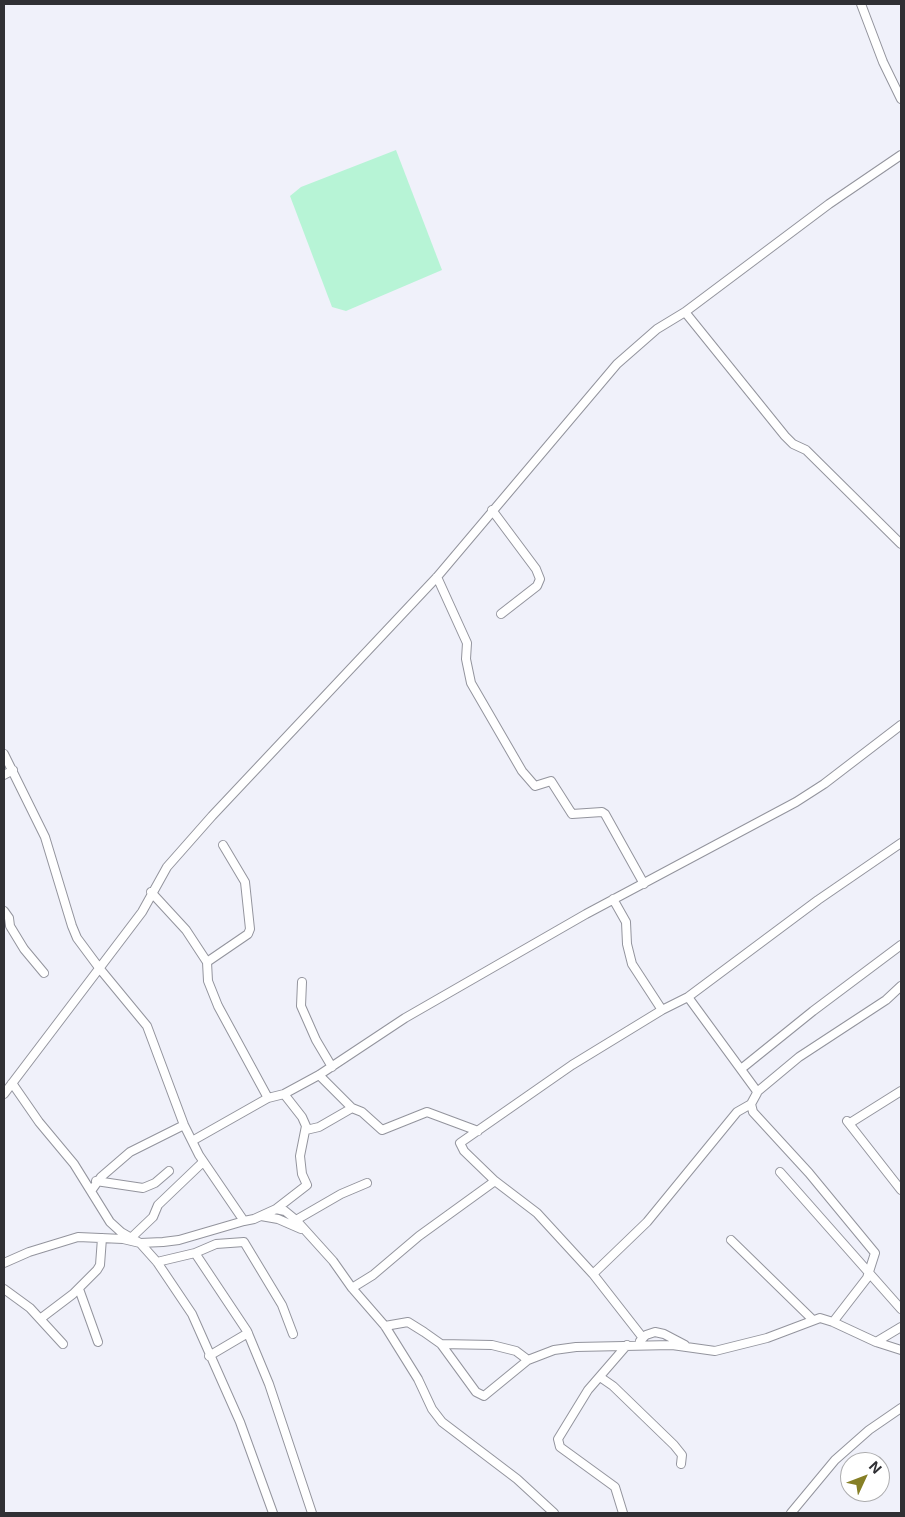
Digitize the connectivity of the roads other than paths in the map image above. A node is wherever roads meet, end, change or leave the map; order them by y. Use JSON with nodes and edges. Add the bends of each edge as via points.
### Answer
{"nodes":[{"id":1,"x":861,"y":4,"type":"edge"},
{"id":2,"x":901,"y":98,"type":"edge"},
{"id":3,"x":901,"y":154,"type":"edge"},
{"id":4,"x":685,"y":312,"type":"junction"},
{"id":5,"x":492,"y":510,"type":"junction"},
{"id":6,"x":901,"y":544,"type":"edge"},
{"id":7,"x":437,"y":577,"type":"junction"},
{"id":8,"x":500,"y":614,"type":"dead end"},
{"id":9,"x":901,"y":725,"type":"edge"},
{"id":10,"x":4,"y":754,"type":"edge"},
{"id":11,"x":12,"y":770,"type":"junction"},
{"id":12,"x":4,"y":775,"type":"edge"},
{"id":13,"x":901,"y":843,"type":"edge"},
{"id":14,"x":223,"y":845,"type":"dead end"},
{"id":15,"x":644,"y":884,"type":"junction"},
{"id":16,"x":151,"y":892,"type":"junction"},
{"id":17,"x":613,"y":899,"type":"junction"},
{"id":18,"x":4,"y":911,"type":"edge"},
{"id":19,"x":901,"y":945,"type":"edge"},
{"id":20,"x":207,"y":962,"type":"junction"},
{"id":21,"x":100,"y":969,"type":"junction"},
{"id":22,"x":44,"y":973,"type":"dead end"},
{"id":23,"x":302,"y":982,"type":"dead end"},
{"id":24,"x":900,"y":990,"type":"edge"},
{"id":25,"x":688,"y":997,"type":"junction"},
{"id":26,"x":662,"y":1010,"type":"junction"},
{"id":27,"x":332,"y":1067,"type":"junction"},
{"id":28,"x":741,"y":1069,"type":"junction"},
{"id":29,"x":319,"y":1075,"type":"junction"},
{"id":30,"x":12,"y":1083,"type":"junction"},
{"id":31,"x":901,"y":1091,"type":"edge"},
{"id":32,"x":757,"y":1092,"type":"junction"},
{"id":33,"x":4,"y":1094,"type":"edge"},
{"id":34,"x":284,"y":1094,"type":"junction"},
{"id":35,"x":268,"y":1098,"type":"junction"},
{"id":36,"x":751,"y":1104,"type":"junction"},
{"id":37,"x":352,"y":1108,"type":"junction"},
{"id":38,"x":184,"y":1125,"type":"junction"},
{"id":39,"x":306,"y":1130,"type":"junction"},
{"id":40,"x":478,"y":1131,"type":"junction"},
{"id":41,"x":192,"y":1141,"type":"junction"},
{"id":42,"x":203,"y":1162,"type":"junction"},
{"id":43,"x":169,"y":1171,"type":"dead end"},
{"id":44,"x":780,"y":1172,"type":"dead end"},
{"id":45,"x":98,"y":1180,"type":"junction"},
{"id":46,"x":495,"y":1181,"type":"junction"},
{"id":47,"x":86,"y":1182,"type":"junction"},
{"id":48,"x":367,"y":1183,"type":"dead end"},
{"id":49,"x":901,"y":1190,"type":"edge"},
{"id":50,"x":91,"y":1191,"type":"junction"},
{"id":51,"x":276,"y":1208,"type":"junction"},
{"id":52,"x":261,"y":1216,"type":"junction"},
{"id":53,"x":296,"y":1220,"type":"junction"},
{"id":54,"x":244,"y":1221,"type":"junction"},
{"id":55,"x":304,"y":1231,"type":"junction"},
{"id":56,"x":132,"y":1237,"type":"junction"},
{"id":57,"x":102,"y":1238,"type":"junction"},
{"id":58,"x":731,"y":1240,"type":"dead end"},
{"id":59,"x":140,"y":1243,"type":"junction"},
{"id":60,"x":195,"y":1253,"type":"junction"},
{"id":61,"x":157,"y":1262,"type":"junction"},
{"id":62,"x":4,"y":1263,"type":"edge"},
{"id":63,"x":869,"y":1272,"type":"junction"},
{"id":64,"x":593,"y":1274,"type":"junction"},
{"id":65,"x":352,"y":1288,"type":"junction"},
{"id":66,"x":4,"y":1289,"type":"edge"},
{"id":67,"x":79,"y":1289,"type":"junction"},
{"id":68,"x":901,"y":1309,"type":"edge"},
{"id":69,"x":40,"y":1319,"type":"junction"},
{"id":70,"x":813,"y":1320,"type":"junction"},
{"id":71,"x":833,"y":1322,"type":"junction"},
{"id":72,"x":385,"y":1326,"type":"junction"},
{"id":73,"x":901,"y":1327,"type":"edge"},
{"id":74,"x":248,"y":1333,"type":"junction"},
{"id":75,"x":293,"y":1334,"type":"dead end"},
{"id":76,"x":643,"y":1338,"type":"junction"},
{"id":77,"x":98,"y":1342,"type":"dead end"},
{"id":78,"x":876,"y":1342,"type":"junction"},
{"id":79,"x":63,"y":1344,"type":"dead end"},
{"id":80,"x":441,"y":1344,"type":"junction"},
{"id":81,"x":631,"y":1345,"type":"junction"},
{"id":82,"x":690,"y":1347,"type":"junction"},
{"id":83,"x":901,"y":1350,"type":"edge"},
{"id":84,"x":209,"y":1356,"type":"junction"},
{"id":85,"x":528,"y":1360,"type":"junction"},
{"id":86,"x":600,"y":1377,"type":"junction"},
{"id":87,"x":901,"y":1408,"type":"edge"},
{"id":88,"x":682,"y":1464,"type":"dead end"},
{"id":89,"x":273,"y":1513,"type":"edge"},
{"id":90,"x":312,"y":1513,"type":"edge"},
{"id":91,"x":554,"y":1513,"type":"edge"},
{"id":92,"x":623,"y":1513,"type":"edge"},
{"id":93,"x":791,"y":1513,"type":"edge"}],
"edges":[{"from":1,"to":2,"type":"street"},
{"from":3,"to":4,"type":"street"},
{"from":4,"to":5,"type":"street","via":[[657,329],[617,364]]},
{"from":4,"to":6,"type":"street","via":[[785,436],[806,450]]},
{"from":5,"to":7,"type":"street"},
{"from":5,"to":8,"type":"street","via":[[540,578],[536,586]]},
{"from":7,"to":15,"type":"street","via":[[467,643],[466,659],[471,683],[526,777],[535,786],[551,781],[572,814],[605,814]]},
{"from":7,"to":16,"type":"street","via":[[212,816],[166,868]]},
{"from":9,"to":15,"type":"street","via":[[796,802]]},
{"from":10,"to":11,"type":"street"},
{"from":11,"to":12,"type":"street"},
{"from":11,"to":21,"type":"street","via":[[45,837],[72,926]]},
{"from":13,"to":25,"type":"street"},
{"from":14,"to":20,"type":"street","via":[[245,882],[250,929],[248,934]]},
{"from":15,"to":17,"type":"street"},
{"from":16,"to":20,"type":"street","via":[[186,930]]},
{"from":16,"to":21,"type":"street","via":[[142,912]]},
{"from":17,"to":26,"type":"street","via":[[624,916],[632,964]]},
{"from":17,"to":27,"type":"street","via":[[405,1018]]},
{"from":18,"to":22,"type":"street","via":[[24,949]]},
{"from":19,"to":28,"type":"street"},
{"from":20,"to":35,"type":"street","via":[[208,981],[218,1006]]},
{"from":21,"to":30,"type":"street"},
{"from":21,"to":38,"type":"street","via":[[147,1026]]},
{"from":23,"to":27,"type":"street","via":[[301,1006]]},
{"from":24,"to":32,"type":"street","via":[[798,1057]]},
{"from":25,"to":26,"type":"street"},
{"from":25,"to":28,"type":"street"},
{"from":26,"to":40,"type":"street","via":[[572,1065]]},
{"from":27,"to":29,"type":"street"},
{"from":28,"to":32,"type":"street"},
{"from":29,"to":34,"type":"street"},
{"from":29,"to":37,"type":"street"},
{"from":30,"to":33,"type":"street"},
{"from":30,"to":47,"type":"street"},
{"from":31,"to":49,"type":"street","via":[[847,1122]]},
{"from":32,"to":36,"type":"street"},
{"from":34,"to":35,"type":"street"},
{"from":34,"to":39,"type":"street","via":[[302,1116]]},
{"from":35,"to":41,"type":"street"},
{"from":36,"to":63,"type":"street","via":[[753,1112],[872,1248],[875,1256]]},
{"from":36,"to":64,"type":"street","via":[[733,1117],[647,1222]]},
{"from":37,"to":39,"type":"street","via":[[319,1127]]},
{"from":37,"to":40,"type":"street","via":[[362,1112],[382,1130],[427,1112]]},
{"from":38,"to":41,"type":"street"},
{"from":38,"to":45,"type":"street","via":[[130,1152]]},
{"from":39,"to":51,"type":"street","via":[[300,1156],[307,1185]]},
{"from":40,"to":46,"type":"street","via":[[461,1141],[460,1145]]},
{"from":41,"to":42,"type":"street"},
{"from":42,"to":54,"type":"street"},
{"from":42,"to":56,"type":"street","via":[[158,1205],[153,1217]]},
{"from":43,"to":45,"type":"street","via":[[155,1184],[143,1188]]},
{"from":44,"to":63,"type":"street"},
{"from":45,"to":47,"type":"street"},
{"from":45,"to":50,"type":"street"},
{"from":46,"to":64,"type":"street","via":[[537,1214]]},
{"from":46,"to":65,"type":"street"},
{"from":47,"to":50,"type":"street"},
{"from":48,"to":53,"type":"street"},
{"from":50,"to":56,"type":"street","via":[[115,1228]]},
{"from":51,"to":52,"type":"street"},
{"from":51,"to":53,"type":"street"},
{"from":52,"to":54,"type":"street"},
{"from":52,"to":55,"type":"street","via":[[286,1222]]},
{"from":53,"to":55,"type":"street"},
{"from":54,"to":59,"type":"street","via":[[179,1240]]},
{"from":55,"to":65,"type":"street","via":[[333,1261]]},
{"from":56,"to":59,"type":"street"},
{"from":57,"to":59,"type":"street"},
{"from":57,"to":62,"type":"street","via":[[71,1238]]},
{"from":57,"to":67,"type":"street","via":[[100,1265]]},
{"from":58,"to":70,"type":"street"},
{"from":59,"to":61,"type":"street"},
{"from":60,"to":61,"type":"street"},
{"from":60,"to":74,"type":"street"},
{"from":60,"to":75,"type":"street","via":[[216,1244],[245,1243],[282,1305]]},
{"from":61,"to":84,"type":"street","via":[[192,1314]]},
{"from":63,"to":68,"type":"street"},
{"from":63,"to":71,"type":"street"},
{"from":64,"to":76,"type":"street"},
{"from":65,"to":72,"type":"street"},
{"from":66,"to":69,"type":"street"},
{"from":67,"to":69,"type":"street"},
{"from":67,"to":77,"type":"street"},
{"from":69,"to":79,"type":"street"},
{"from":70,"to":71,"type":"street","via":[[820,1318]]},
{"from":70,"to":82,"type":"street","via":[[726,1350],[705,1351]]},
{"from":71,"to":78,"type":"street"},
{"from":72,"to":80,"type":"street","via":[[408,1322]]},
{"from":72,"to":91,"type":"street","via":[[442,1422],[517,1479]]},
{"from":73,"to":78,"type":"street"},
{"from":74,"to":84,"type":"street"},
{"from":74,"to":90,"type":"street","via":[[269,1384]]},
{"from":76,"to":81,"type":"street"},
{"from":76,"to":82,"type":"street","via":[[655,1332]]},
{"from":78,"to":83,"type":"street"},
{"from":80,"to":85,"type":"street","via":[[492,1345],[516,1351]]},
{"from":80,"to":85,"type":"street","via":[[481,1396],[489,1394]]},
{"from":81,"to":82,"type":"street"},
{"from":81,"to":85,"type":"street","via":[[554,1350]]},
{"from":81,"to":86,"type":"street"},
{"from":84,"to":89,"type":"street","via":[[240,1422]]},
{"from":86,"to":88,"type":"street","via":[[680,1451]]},
{"from":86,"to":92,"type":"street","via":[[588,1390],[558,1439],[559,1444],[611,1483]]},
{"from":87,"to":93,"type":"street","via":[[839,1456]]}]}
